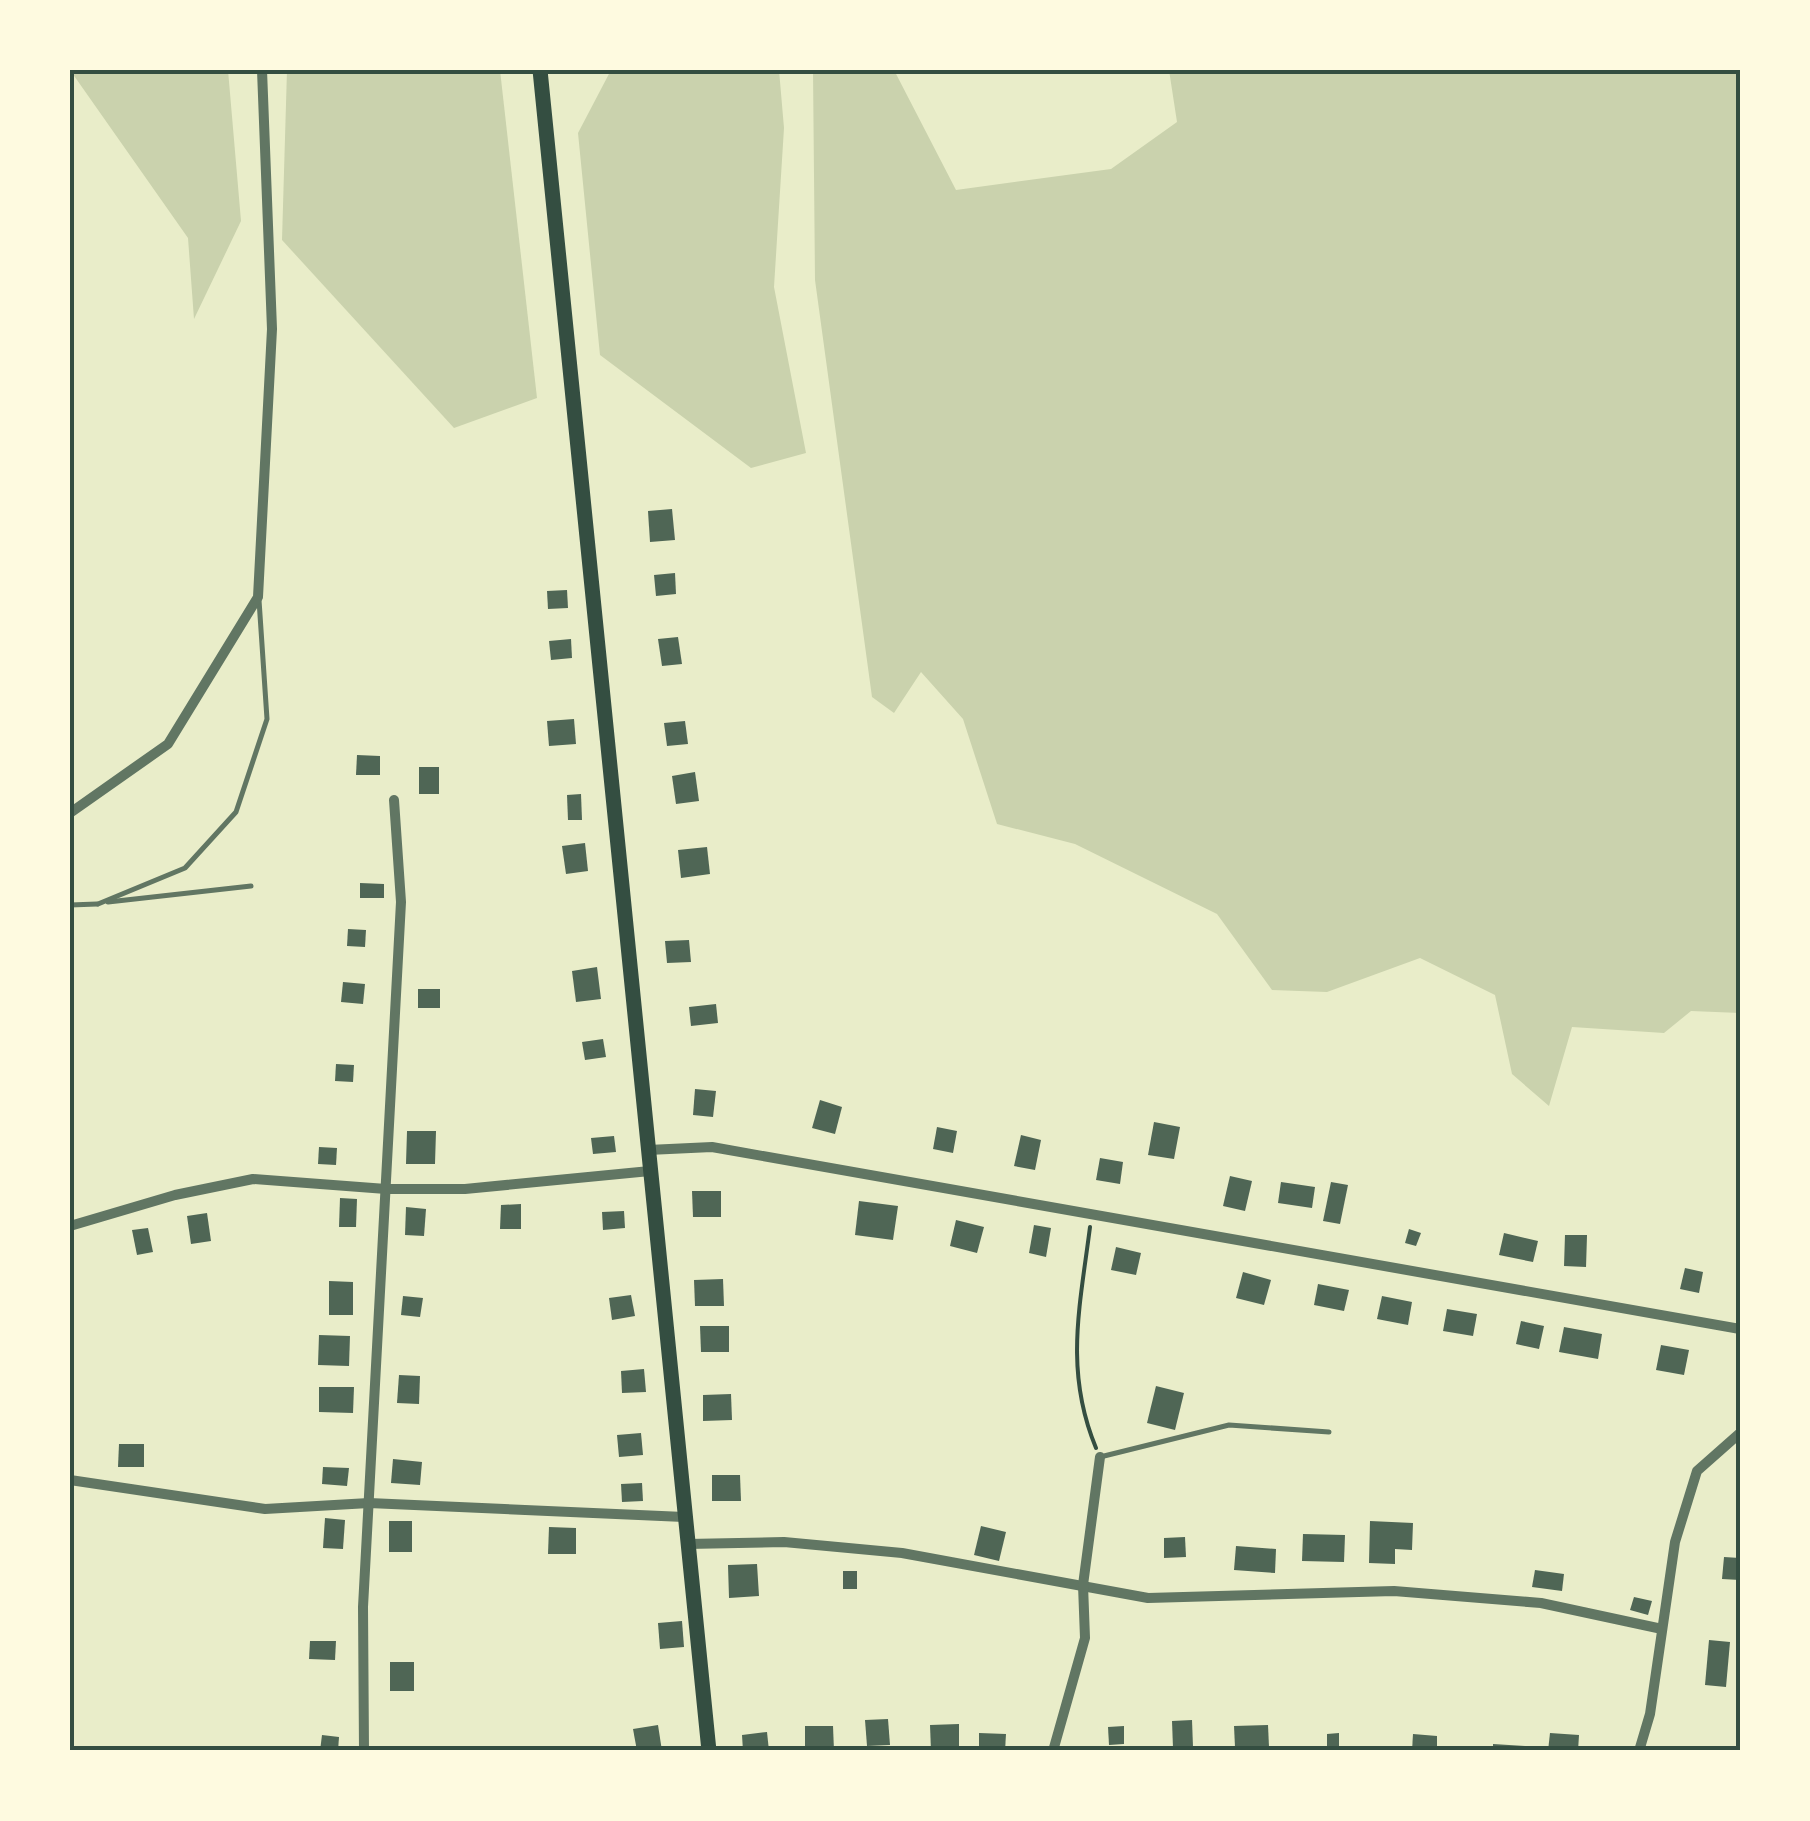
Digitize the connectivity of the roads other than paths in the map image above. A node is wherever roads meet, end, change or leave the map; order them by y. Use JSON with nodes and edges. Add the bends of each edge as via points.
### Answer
{"nodes":[{"id":1,"x":262,"y":70,"type":"edge"},
{"id":2,"x":540,"y":70,"type":"edge"},
{"id":3,"x":258,"y":597,"type":"junction"},
{"id":4,"x":394,"y":800,"type":"dead end"},
{"id":5,"x":70,"y":812,"type":"edge"},
{"id":6,"x":251,"y":886,"type":"dead end"},
{"id":7,"x":98,"y":904,"type":"junction"},
{"id":8,"x":70,"y":905,"type":"edge"},
{"id":9,"x":648,"y":1150,"type":"junction"},
{"id":10,"x":650,"y":1171,"type":"junction"},
{"id":11,"x":386,"y":1189,"type":"junction"},
{"id":12,"x":70,"y":1226,"type":"edge"},
{"id":13,"x":1740,"y":1328,"type":"edge"},
{"id":14,"x":1329,"y":1432,"type":"dead end"},
{"id":15,"x":1740,"y":1432,"type":"edge"},
{"id":16,"x":1100,"y":1457,"type":"joint"},
{"id":17,"x":70,"y":1480,"type":"edge"},
{"id":18,"x":369,"y":1503,"type":"junction"},
{"id":19,"x":684,"y":1517,"type":"junction"},
{"id":20,"x":687,"y":1544,"type":"junction"},
{"id":21,"x":1083,"y":1585,"type":"junction"},
{"id":22,"x":1662,"y":1629,"type":"junction"},
{"id":23,"x":364,"y":1751,"type":"edge"},
{"id":24,"x":709,"y":1751,"type":"edge"},
{"id":25,"x":1053,"y":1751,"type":"edge"},
{"id":26,"x":1639,"y":1751,"type":"edge"}],
"edges":[{"from":1,"to":3,"type":"street","via":[[272,329]]},
{"from":2,"to":9,"type":"highway"},
{"from":3,"to":5,"type":"street","via":[[168,744]]},
{"from":3,"to":7,"type":"lane","via":[[267,718],[236,812],[185,868]]},
{"from":4,"to":11,"type":"street","via":[[401,902]]},
{"from":6,"to":7,"type":"lane"},
{"from":7,"to":8,"type":"lane"},
{"from":9,"to":10,"type":"highway"},
{"from":9,"to":13,"type":"street","via":[[712,1147]]},
{"from":10,"to":11,"type":"street","via":[[465,1189]]},
{"from":10,"to":19,"type":"highway"},
{"from":11,"to":12,"type":"street","via":[[254,1179]]},
{"from":11,"to":18,"type":"street"},
{"from":14,"to":16,"type":"lane","via":[[1229,1425]]},
{"from":15,"to":22,"type":"street","via":[[1697,1471],[1676,1542]]},
{"from":16,"to":21,"type":"street"},
{"from":17,"to":18,"type":"street","via":[[265,1509]]},
{"from":18,"to":19,"type":"street"},
{"from":18,"to":23,"type":"street"},
{"from":19,"to":20,"type":"highway"},
{"from":20,"to":21,"type":"street","via":[[784,1542],[902,1553]]},
{"from":20,"to":24,"type":"highway"},
{"from":21,"to":22,"type":"street","via":[[1148,1598],[1394,1591],[1540,1603]]},
{"from":21,"to":25,"type":"street","via":[[1085,1638]]},
{"from":22,"to":26,"type":"street"}]}
